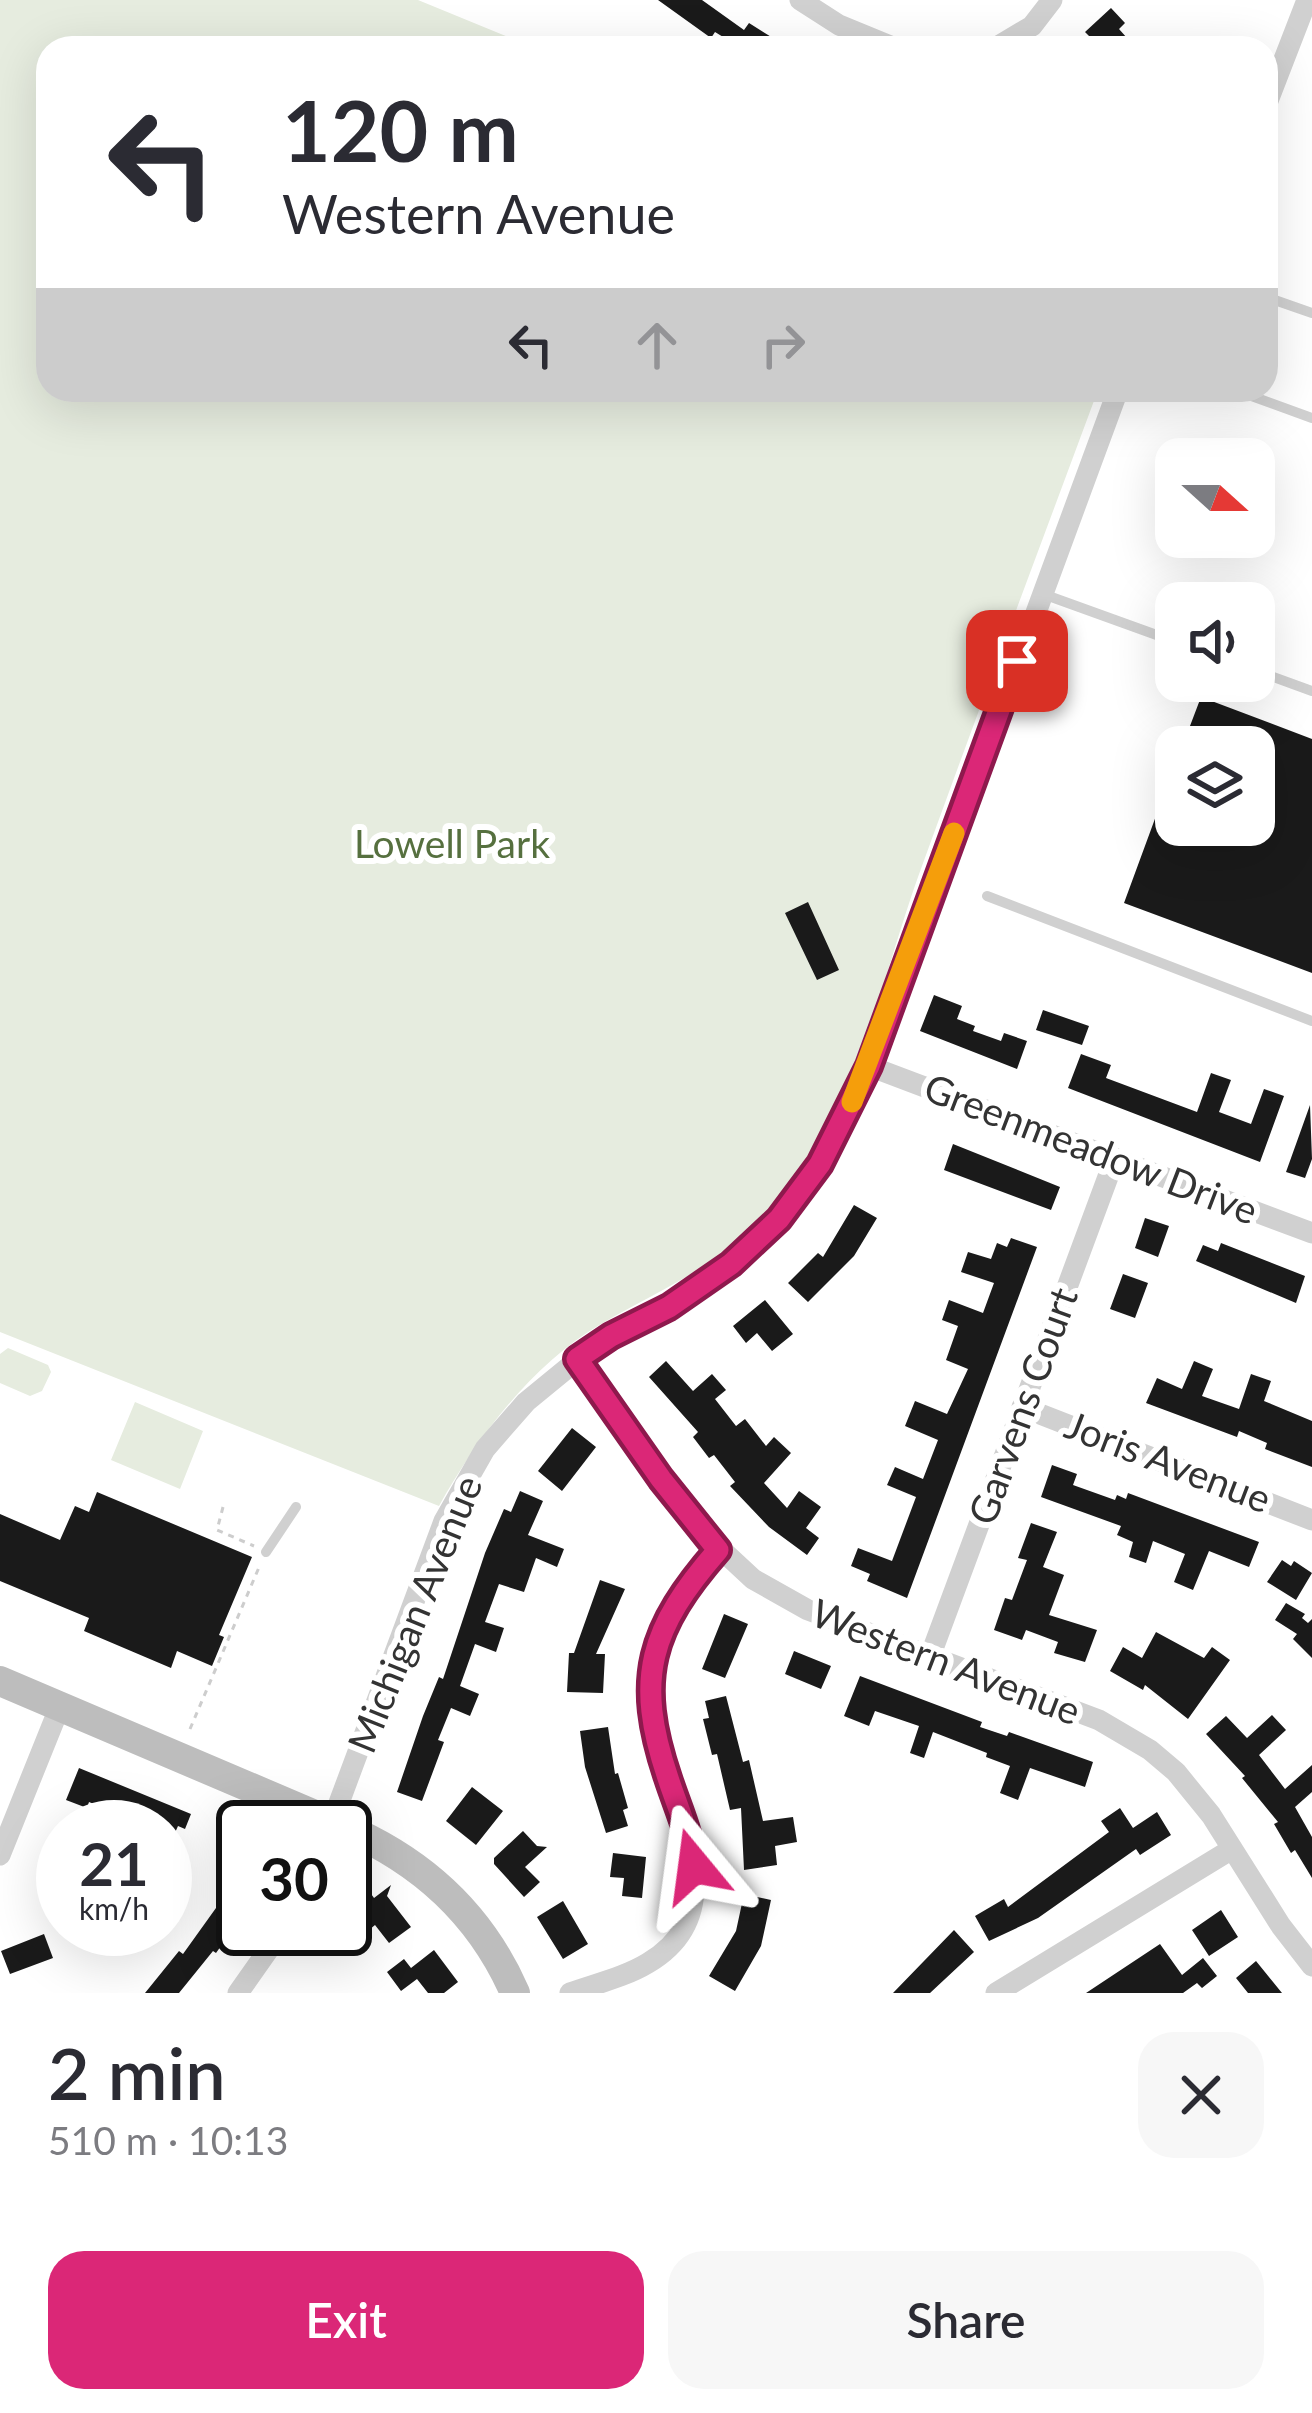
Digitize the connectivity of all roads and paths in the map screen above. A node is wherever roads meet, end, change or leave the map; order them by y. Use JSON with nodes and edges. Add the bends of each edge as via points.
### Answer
{"nodes":[{"id":1,"x":800,"y":0,"type":"edge"},
{"id":2,"x":1052,"y":0,"type":"edge"},
{"id":3,"x":1307,"y":0,"type":"edge"},
{"id":4,"x":1305,"y":28,"type":"edge"},
{"id":5,"x":866,"y":36,"type":"edge"},
{"id":6,"x":1032,"y":36,"type":"edge"},
{"id":7,"x":1278,"y":82,"type":"edge"},
{"id":8,"x":1278,"y":301,"type":"edge"},
{"id":9,"x":1312,"y":314,"type":"edge"},
{"id":10,"x":1114,"y":402,"type":"edge"},
{"id":11,"x":1267,"y":402,"type":"edge"},
{"id":12,"x":1312,"y":418,"type":"edge"},
{"id":13,"x":1042,"y":594,"type":"junction"},
{"id":14,"x":1155,"y":634,"type":"edge"},
{"id":15,"x":1275,"y":678,"type":"edge"},
{"id":16,"x":1312,"y":692,"type":"edge"},
{"id":17,"x":987,"y":896,"type":"dead end"},
{"id":18,"x":1312,"y":1021,"type":"edge"},
{"id":19,"x":869,"y":1066,"type":"junction"},
{"id":20,"x":1114,"y":1158,"type":"junction"},
{"id":21,"x":1312,"y":1233,"type":"edge"},
{"id":22,"x":577,"y":1359,"type":"junction"},
{"id":23,"x":1022,"y":1407,"type":"junction"},
{"id":24,"x":223,"y":1507,"type":"dead end"},
{"id":25,"x":296,"y":1507,"type":"dead end"},
{"id":26,"x":1312,"y":1520,"type":"edge"},
{"id":27,"x":718,"y":1550,"type":"junction"},
{"id":28,"x":266,"y":1552,"type":"junction"},
{"id":29,"x":931,"y":1654,"type":"junction"},
{"id":30,"x":0,"y":1681,"type":"edge"},
{"id":31,"x":60,"y":1706,"type":"junction"},
{"id":32,"x":190,"y":1729,"type":"dead end"},
{"id":33,"x":277,"y":1800,"type":"edge"},
{"id":34,"x":346,"y":1800,"type":"edge"},
{"id":35,"x":372,"y":1841,"type":"edge"},
{"id":36,"x":1232,"y":1849,"type":"junction"},
{"id":37,"x":0,"y":1855,"type":"edge"},
{"id":38,"x":264,"y":1956,"type":"edge"},
{"id":39,"x":1312,"y":1966,"type":"edge"},
{"id":40,"x":238,"y":1993,"type":"edge"},
{"id":41,"x":515,"y":1993,"type":"edge"},
{"id":42,"x":570,"y":1993,"type":"edge"},
{"id":43,"x":996,"y":1993,"type":"edge"}],
"edges":[{"from":1,"to":5,"type":"street"},
{"from":2,"to":6,"type":"street"},
{"from":3,"to":4,"type":"street"},
{"from":4,"to":7,"type":"street"},
{"from":8,"to":9,"type":"lane"},
{"from":10,"to":13,"type":"street","name":"Michigan Avenue"},
{"from":11,"to":12,"type":"lane"},
{"from":13,"to":14,"type":"lane"},
{"from":13,"to":19,"type":"street","name":"Michigan Avenue"},
{"from":15,"to":16,"type":"lane"},
{"from":17,"to":18,"type":"lane"},
{"from":19,"to":20,"type":"street","name":"Greenmeadow Drive"},
{"from":19,"to":22,"type":"street","name":"Michigan Avenue","via":[[820,1164],[764,1234],[713,1278]]},
{"from":20,"to":21,"type":"street","name":"Greenmeadow Drive"},
{"from":20,"to":23,"type":"street","name":"Garvens Court"},
{"from":22,"to":27,"type":"street","name":"Western Avenue"},
{"from":22,"to":34,"type":"street","name":"Michigan Avenue","via":[[507,1422],[454,1500]]},
{"from":23,"to":26,"type":"street","name":"Joris Avenue"},
{"from":23,"to":29,"type":"street","name":"Garvens Court"},
{"from":24,"to":28,"type":"path","via":[[217,1530]]},
{"from":25,"to":28,"type":"lane"},
{"from":27,"to":29,"type":"street","name":"Western Avenue","via":[[788,1600]]},
{"from":27,"to":42,"type":"street","via":[[673,1606],[652,1663],[654,1735],[693,1853],[689,1912],[649,1963]]},
{"from":28,"to":32,"type":"path"},
{"from":29,"to":36,"type":"street","name":"Western Avenue","via":[[1136,1741],[1188,1786]]},
{"from":30,"to":31,"type":"street"},
{"from":31,"to":33,"type":"street"},
{"from":31,"to":37,"type":"street"},
{"from":35,"to":41,"type":"street","via":[[438,1884],[498,1954]]},
{"from":36,"to":39,"type":"street","name":"Western Avenue"},
{"from":36,"to":43,"type":"street"},
{"from":38,"to":40,"type":"street"}]}
